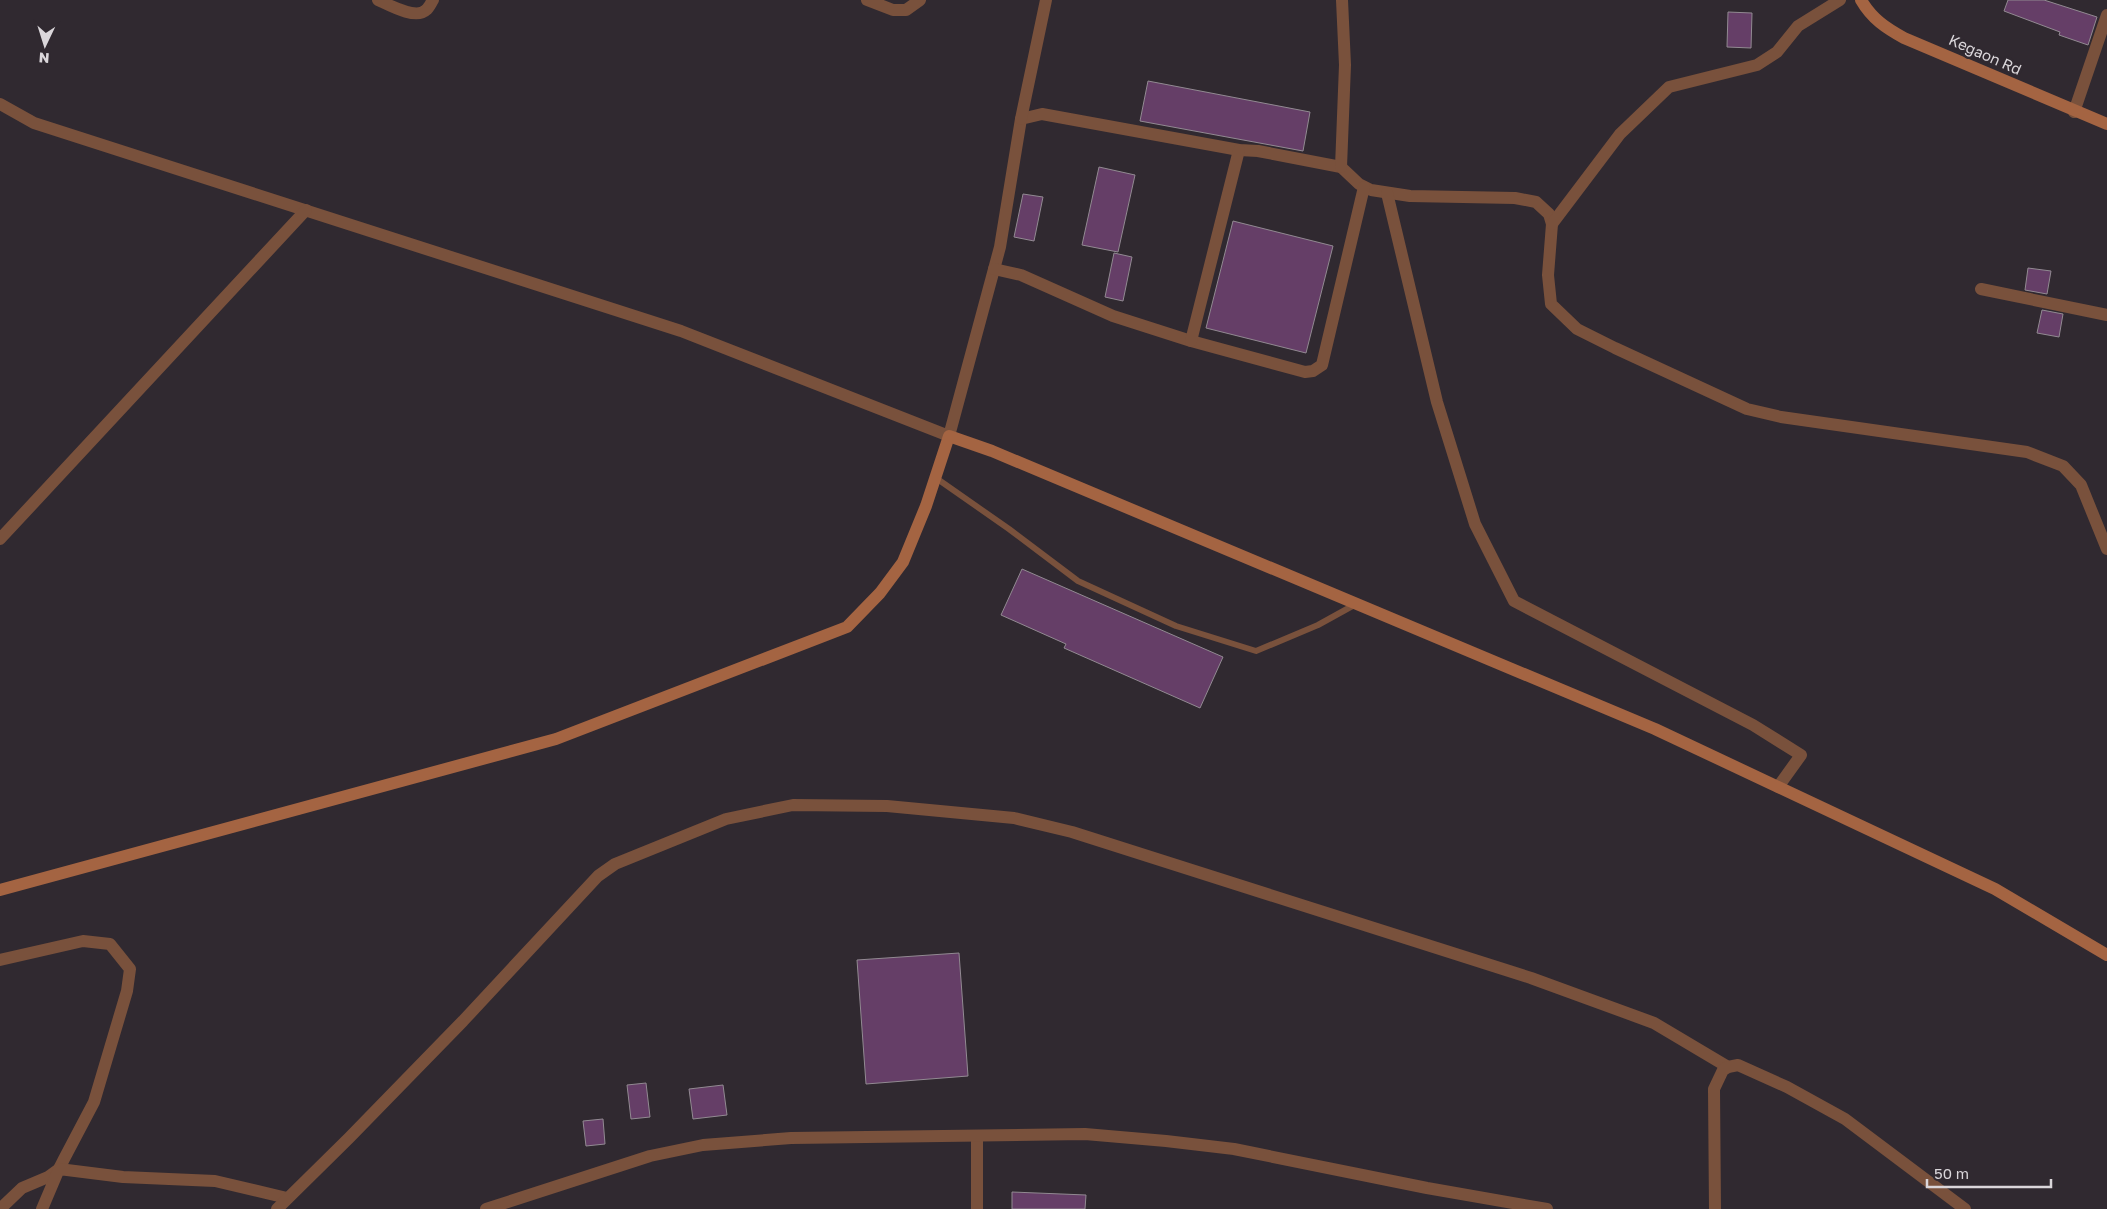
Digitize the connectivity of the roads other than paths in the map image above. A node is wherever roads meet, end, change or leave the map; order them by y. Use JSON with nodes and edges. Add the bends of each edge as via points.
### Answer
{"nodes":[{"id":1,"x":378,"y":0,"type":"edge"},
{"id":2,"x":433,"y":0,"type":"edge"},
{"id":3,"x":867,"y":0,"type":"edge"},
{"id":4,"x":920,"y":0,"type":"edge"},
{"id":5,"x":1046,"y":0,"type":"edge"},
{"id":6,"x":1342,"y":0,"type":"edge"},
{"id":7,"x":1840,"y":0,"type":"edge"},
{"id":8,"x":1861,"y":0,"type":"edge"},
{"id":9,"x":2107,"y":15,"type":"edge"},
{"id":10,"x":0,"y":104,"type":"edge"},
{"id":11,"x":2074,"y":112,"type":"junction"},
{"id":12,"x":1021,"y":119,"type":"junction"},
{"id":13,"x":2107,"y":124,"type":"edge"},
{"id":14,"x":1239,"y":150,"type":"junction"},
{"id":15,"x":1341,"y":167,"type":"junction"},
{"id":16,"x":1364,"y":186,"type":"junction"},
{"id":17,"x":1387,"y":193,"type":"junction"},
{"id":18,"x":306,"y":210,"type":"junction"},
{"id":19,"x":1552,"y":224,"type":"junction"},
{"id":20,"x":994,"y":269,"type":"junction"},
{"id":21,"x":1981,"y":289,"type":"dead end"},
{"id":22,"x":2107,"y":315,"type":"edge"},
{"id":23,"x":1191,"y":341,"type":"junction"},
{"id":24,"x":950,"y":436,"type":"junction"},
{"id":25,"x":936,"y":478,"type":"junction"},
{"id":26,"x":0,"y":539,"type":"edge"},
{"id":27,"x":2107,"y":549,"type":"edge"},
{"id":28,"x":1357,"y":604,"type":"junction"},
{"id":29,"x":1778,"y":787,"type":"junction"},
{"id":30,"x":0,"y":890,"type":"edge"},
{"id":31,"x":2107,"y":955,"type":"edge"},
{"id":32,"x":0,"y":960,"type":"edge"},
{"id":33,"x":1728,"y":1067,"type":"junction"},
{"id":34,"x":977,"y":1137,"type":"junction"},
{"id":35,"x":59,"y":1168,"type":"junction"},
{"id":36,"x":288,"y":1198,"type":"junction"},
{"id":37,"x":0,"y":1209,"type":"edge"},
{"id":38,"x":42,"y":1209,"type":"edge"},
{"id":39,"x":277,"y":1209,"type":"edge"},
{"id":40,"x":486,"y":1209,"type":"edge"},
{"id":41,"x":977,"y":1209,"type":"edge"},
{"id":42,"x":1547,"y":1209,"type":"edge"},
{"id":43,"x":1715,"y":1209,"type":"edge"},
{"id":44,"x":1964,"y":1209,"type":"edge"}],
"edges":[{"from":1,"to":2,"type":"street","via":[[403,12],[420,13]]},
{"from":3,"to":4,"type":"street","via":[[893,10],[906,10]]},
{"from":5,"to":12,"type":"street"},
{"from":6,"to":15,"type":"street"},
{"from":7,"to":19,"type":"street","via":[[1798,26],[1777,52],[1757,65],[1669,87],[1620,134]]},
{"from":8,"to":11,"type":"street","name":"Kegaon Rd","via":[[1882,26],[1904,38]]},
{"from":9,"to":11,"type":"street"},
{"from":10,"to":18,"type":"street","via":[[34,123]]},
{"from":11,"to":13,"type":"street","name":"Kegaon Rd"},
{"from":12,"to":14,"type":"street","via":[[1042,114]]},
{"from":12,"to":20,"type":"street"},
{"from":14,"to":15,"type":"street"},
{"from":14,"to":23,"type":"street"},
{"from":15,"to":16,"type":"street"},
{"from":16,"to":17,"type":"street"},
{"from":16,"to":23,"type":"street","via":[[1322,365],[1305,372]]},
{"from":17,"to":19,"type":"street","via":[[1515,198],[1536,202],[1549,214]]},
{"from":17,"to":29,"type":"street","via":[[1440,411],[1475,524],[1514,600],[1753,725],[1801,755]]},
{"from":18,"to":24,"type":"street","via":[[681,331]]},
{"from":18,"to":26,"type":"street"},
{"from":19,"to":27,"type":"street","via":[[1548,274],[1551,304],[1578,328],[1747,409],[1800,420],[2027,452],[2064,466],[2082,485]]},
{"from":20,"to":23,"type":"street","via":[[1022,275],[1113,316]]},
{"from":20,"to":24,"type":"street"},
{"from":21,"to":22,"type":"street"},
{"from":24,"to":25,"type":"street"},
{"from":24,"to":28,"type":"street","via":[[1001,454]]},
{"from":25,"to":28,"type":"lane","via":[[1078,580],[1176,626],[1256,651],[1318,625]]},
{"from":25,"to":30,"type":"street","via":[[903,562],[880,593],[847,627],[556,739]]},
{"from":28,"to":29,"type":"street","via":[[1655,729]]},
{"from":29,"to":31,"type":"street","via":[[1995,889]]},
{"from":32,"to":35,"type":"street","via":[[83,941],[110,944],[130,969],[127,991],[94,1102]]},
{"from":33,"to":36,"type":"street","via":[[1654,1024],[1531,978],[1072,832],[1014,818],[888,806],[793,804],[726,819],[614,864],[598,876],[463,1021]]},
{"from":33,"to":43,"type":"street","via":[[1718,1077],[1714,1089]]},
{"from":33,"to":44,"type":"street","via":[[1738,1065],[1845,1119]]},
{"from":34,"to":40,"type":"street","via":[[791,1138],[703,1145],[650,1156]]},
{"from":34,"to":41,"type":"street"},
{"from":34,"to":42,"type":"street","via":[[1085,1134],[1224,1148]]},
{"from":35,"to":36,"type":"street","via":[[123,1177],[215,1181]]},
{"from":35,"to":37,"type":"street","via":[[48,1177],[22,1188]]},
{"from":35,"to":38,"type":"street"},
{"from":36,"to":39,"type":"street"}]}
